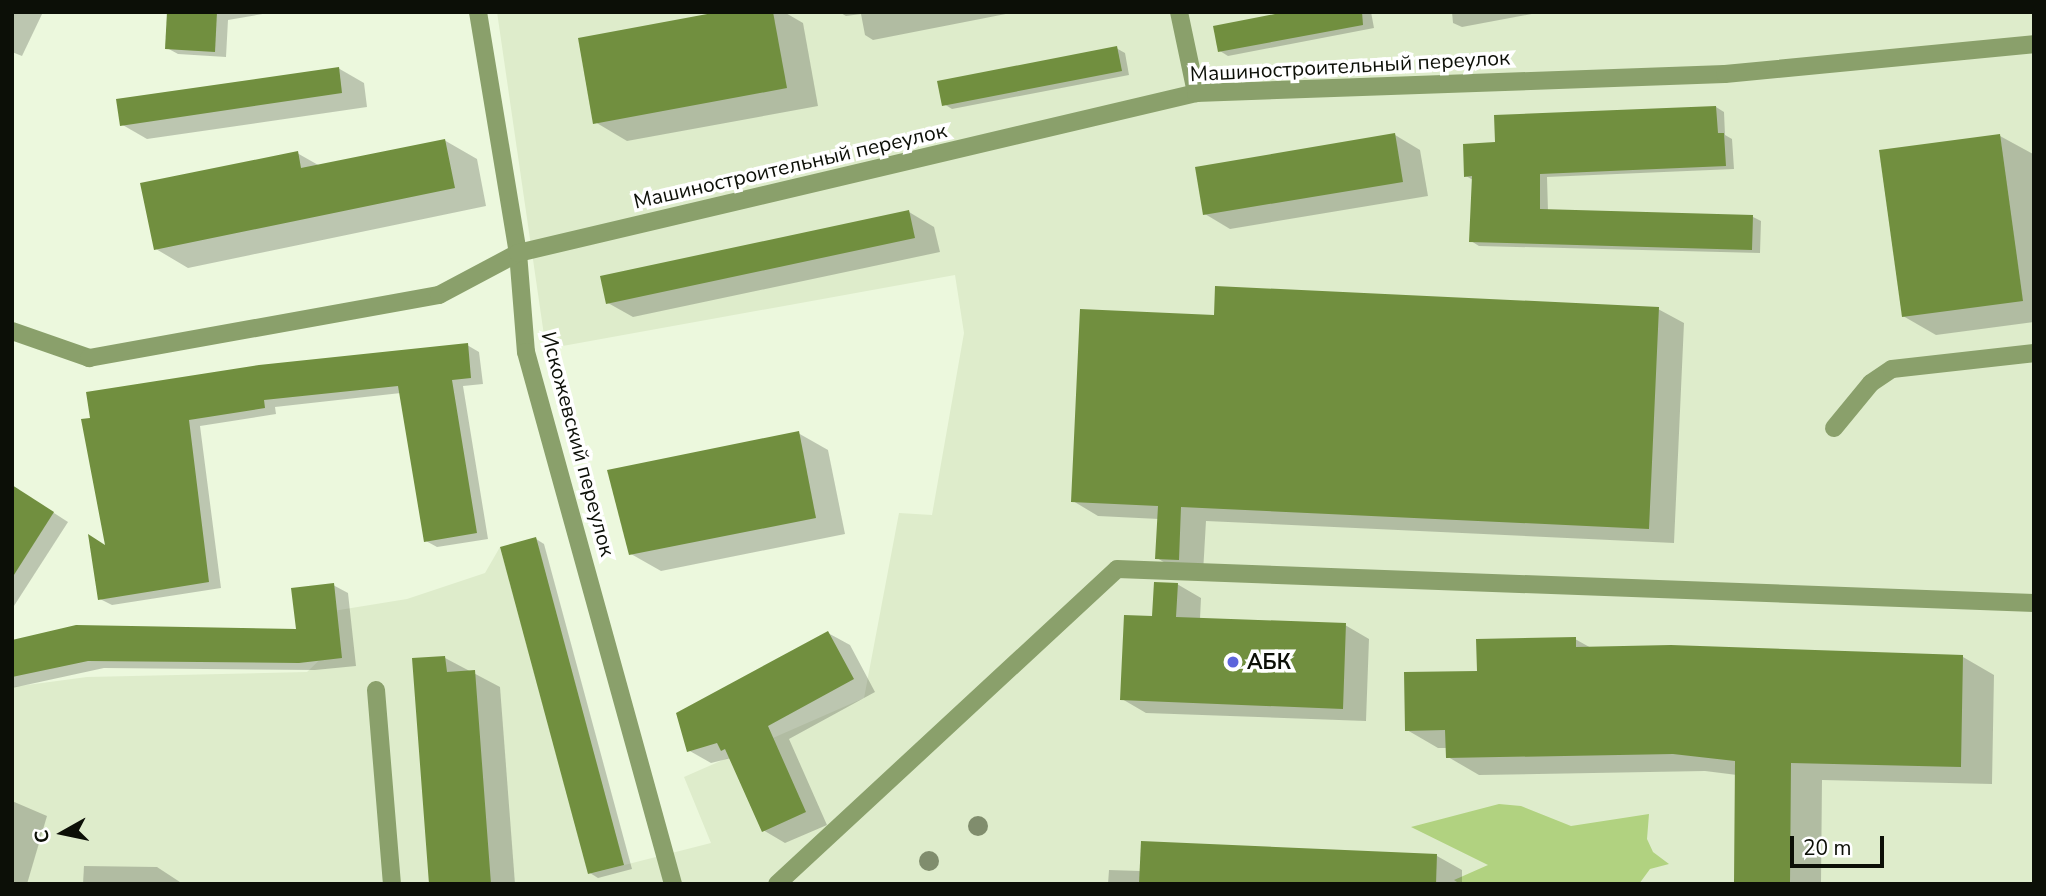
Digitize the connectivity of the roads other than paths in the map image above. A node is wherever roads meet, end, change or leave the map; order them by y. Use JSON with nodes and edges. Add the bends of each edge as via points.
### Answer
{"nodes":[{"id":1,"x":478,"y":12,"type":"edge"},
{"id":2,"x":1179,"y":12,"type":"edge"},
{"id":3,"x":2034,"y":44,"type":"edge"},
{"id":4,"x":1196,"y":93,"type":"junction"},
{"id":5,"x":518,"y":253,"type":"junction"},
{"id":6,"x":12,"y":331,"type":"edge"},
{"id":7,"x":2034,"y":353,"type":"edge"},
{"id":8,"x":1834,"y":428,"type":"dead end"},
{"id":9,"x":2034,"y":603,"type":"edge"},
{"id":10,"x":376,"y":690,"type":"dead end"},
{"id":11,"x":391,"y":884,"type":"edge"},
{"id":12,"x":673,"y":884,"type":"edge"},
{"id":13,"x":776,"y":884,"type":"edge"}],
"edges":[{"from":1,"to":5,"type":"street","name":"Искожевский переулок"},
{"from":2,"to":4,"type":"street"},
{"from":3,"to":4,"type":"street","name":"Машиностроительный переулок","via":[[1725,74]]},
{"from":4,"to":5,"type":"street","name":"Машиностроительный переулок"},
{"from":5,"to":6,"type":"street","name":"Машиностроительный переулок","via":[[439,295],[89,358]]},
{"from":5,"to":12,"type":"street","name":"Искожевский переулок","via":[[526,352]]},
{"from":7,"to":8,"type":"street","via":[[1892,369],[1871,383]]},
{"from":9,"to":13,"type":"street","via":[[1117,569]]},
{"from":10,"to":11,"type":"street"}]}
